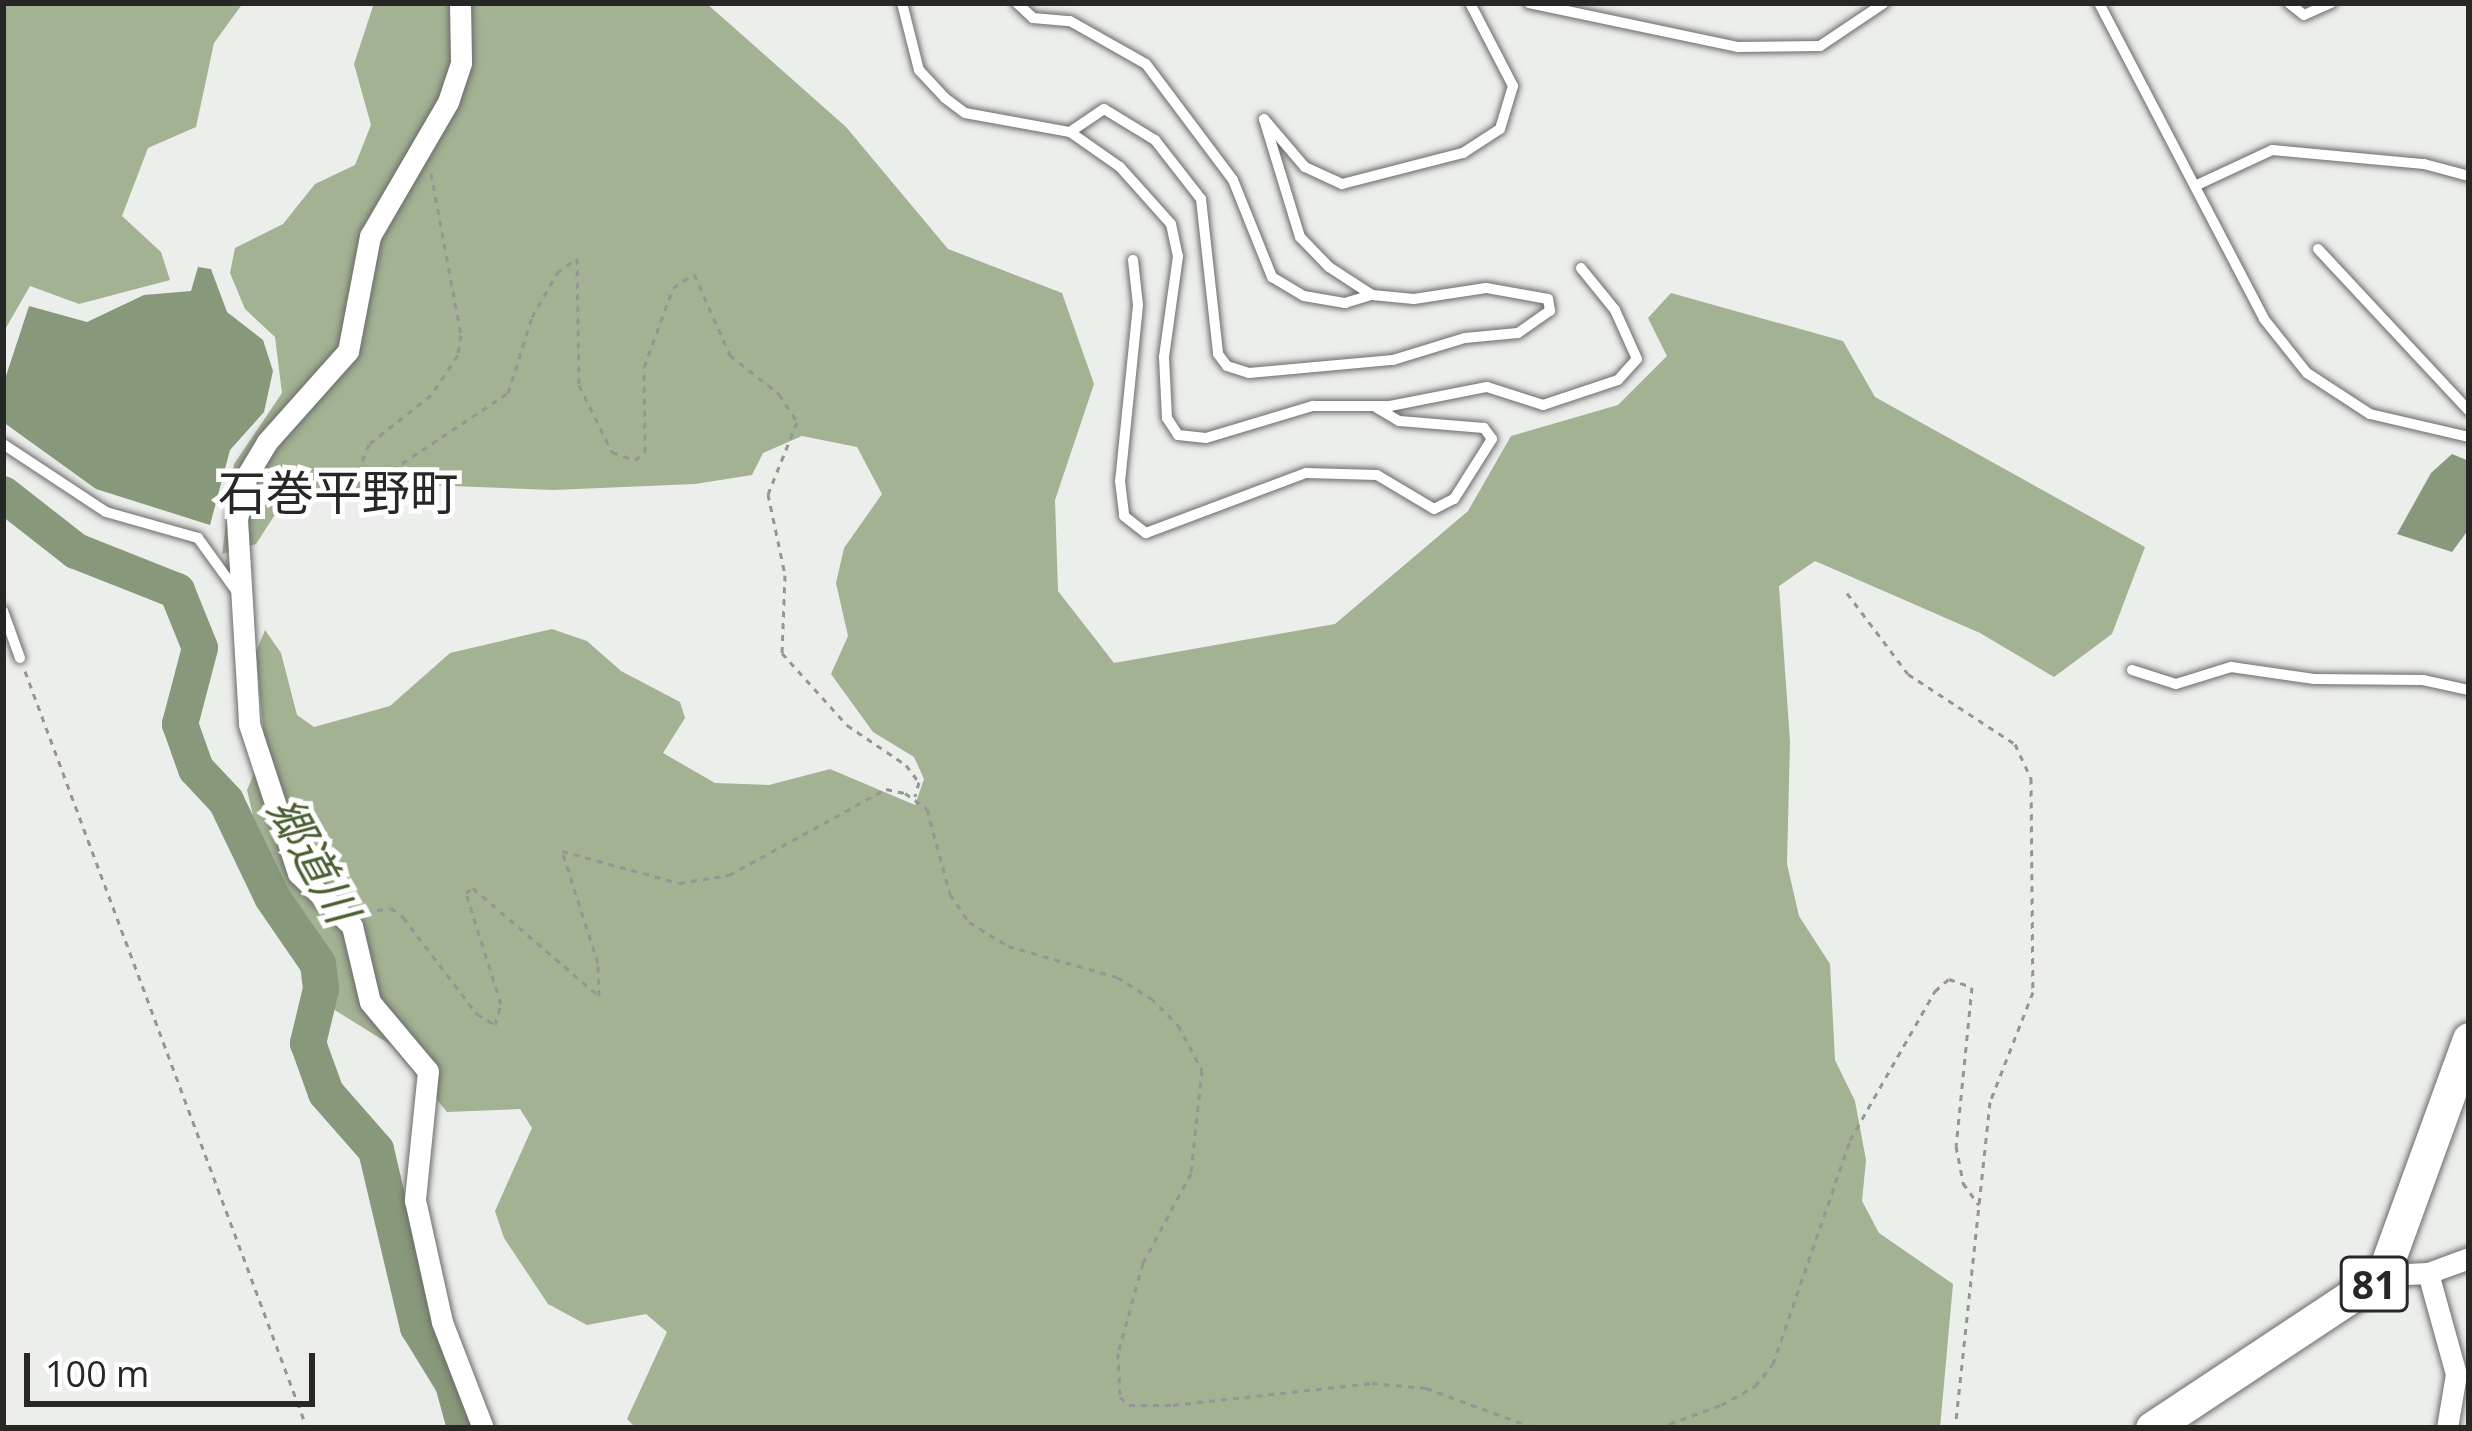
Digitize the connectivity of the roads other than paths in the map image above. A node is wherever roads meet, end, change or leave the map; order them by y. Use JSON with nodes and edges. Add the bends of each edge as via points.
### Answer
{"nodes":[{"id":1,"x":460,"y":3,"type":"edge"},
{"id":2,"x":902,"y":3,"type":"edge"},
{"id":3,"x":1017,"y":3,"type":"edge"},
{"id":4,"x":1469,"y":3,"type":"edge"},
{"id":5,"x":1529,"y":3,"type":"edge"},
{"id":6,"x":1884,"y":3,"type":"edge"},
{"id":7,"x":2099,"y":3,"type":"edge"},
{"id":8,"x":2289,"y":3,"type":"edge"},
{"id":9,"x":2331,"y":3,"type":"edge"},
{"id":10,"x":1070,"y":132,"type":"junction"},
{"id":11,"x":2469,"y":176,"type":"edge"},
{"id":12,"x":2197,"y":185,"type":"junction"},
{"id":13,"x":2318,"y":249,"type":"dead end"},
{"id":14,"x":1133,"y":260,"type":"dead end"},
{"id":15,"x":1581,"y":268,"type":"dead end"},
{"id":16,"x":1372,"y":295,"type":"junction"},
{"id":17,"x":1369,"y":403,"type":"junction"},
{"id":18,"x":2469,"y":411,"type":"edge"},
{"id":19,"x":2469,"y":437,"type":"edge"},
{"id":20,"x":3,"y":444,"type":"edge"},
{"id":21,"x":240,"y":596,"type":"junction"},
{"id":22,"x":3,"y":611,"type":"edge"},
{"id":23,"x":20,"y":658,"type":"road end"},
{"id":24,"x":2132,"y":670,"type":"dead end"},
{"id":25,"x":2469,"y":690,"type":"edge"},
{"id":26,"x":2469,"y":1040,"type":"edge"},
{"id":27,"x":2469,"y":1258,"type":"edge"},
{"id":28,"x":2428,"y":1273,"type":"junction"},
{"id":29,"x":2383,"y":1275,"type":"junction"},
{"id":30,"x":483,"y":1428,"type":"edge"},
{"id":31,"x":2152,"y":1428,"type":"edge"},
{"id":32,"x":2447,"y":1428,"type":"edge"}],
"edges":[{"from":1,"to":21,"type":"street","via":[[461,63],[416,162],[370,236],[348,350],[247,475],[237,519]]},
{"from":2,"to":10,"type":"lane","via":[[919,70],[945,98],[965,113]]},
{"from":3,"to":16,"type":"lane","via":[[1034,18],[1070,20],[1146,64],[1233,180],[1273,277],[1324,300]]},
{"from":4,"to":16,"type":"lane","via":[[1514,86],[1500,129],[1463,152],[1342,184],[1305,167],[1264,119],[1300,237]]},
{"from":5,"to":6,"type":"lane","via":[[1738,47],[1820,46]]},
{"from":7,"to":12,"type":"lane"},
{"from":8,"to":9,"type":"lane","via":[[2304,15]]},
{"from":10,"to":16,"type":"lane","via":[[1104,109],[1155,140],[1201,199],[1218,353],[1227,366],[1249,373],[1393,360],[1465,338],[1518,333],[1550,311],[1549,299],[1527,291]]},
{"from":10,"to":17,"type":"lane","via":[[1120,166],[1172,224],[1178,256],[1164,357],[1167,418],[1178,435],[1206,438],[1266,414]]},
{"from":11,"to":12,"type":"lane","via":[[2424,164],[2272,150]]},
{"from":12,"to":19,"type":"lane","via":[[2264,320],[2307,373],[2370,414]]},
{"from":13,"to":18,"type":"lane"},
{"from":14,"to":17,"type":"lane","via":[[1138,305],[1120,481],[1124,516],[1146,533],[1306,472],[1377,476],[1434,509],[1454,499],[1486,455],[1492,439],[1484,428],[1399,421]]},
{"from":15,"to":17,"type":"lane","via":[[1615,310],[1637,358],[1618,380],[1543,405],[1487,387]]},
{"from":20,"to":21,"type":"lane","via":[[106,512],[198,538]]},
{"from":21,"to":30,"type":"street","via":[[260,763],[298,873],[352,926],[370,1002],[428,1071],[415,1200],[442,1322]]},
{"from":22,"to":23,"type":"lane"},
{"from":24,"to":25,"type":"lane","via":[[2176,684],[2231,667]]},
{"from":26,"to":29,"type":"main road","number":"81"},
{"from":27,"to":28,"type":"street"},
{"from":28,"to":29,"type":"street"},
{"from":28,"to":32,"type":"street","via":[[2456,1374]]},
{"from":29,"to":31,"type":"main road","number":"81"}]}
